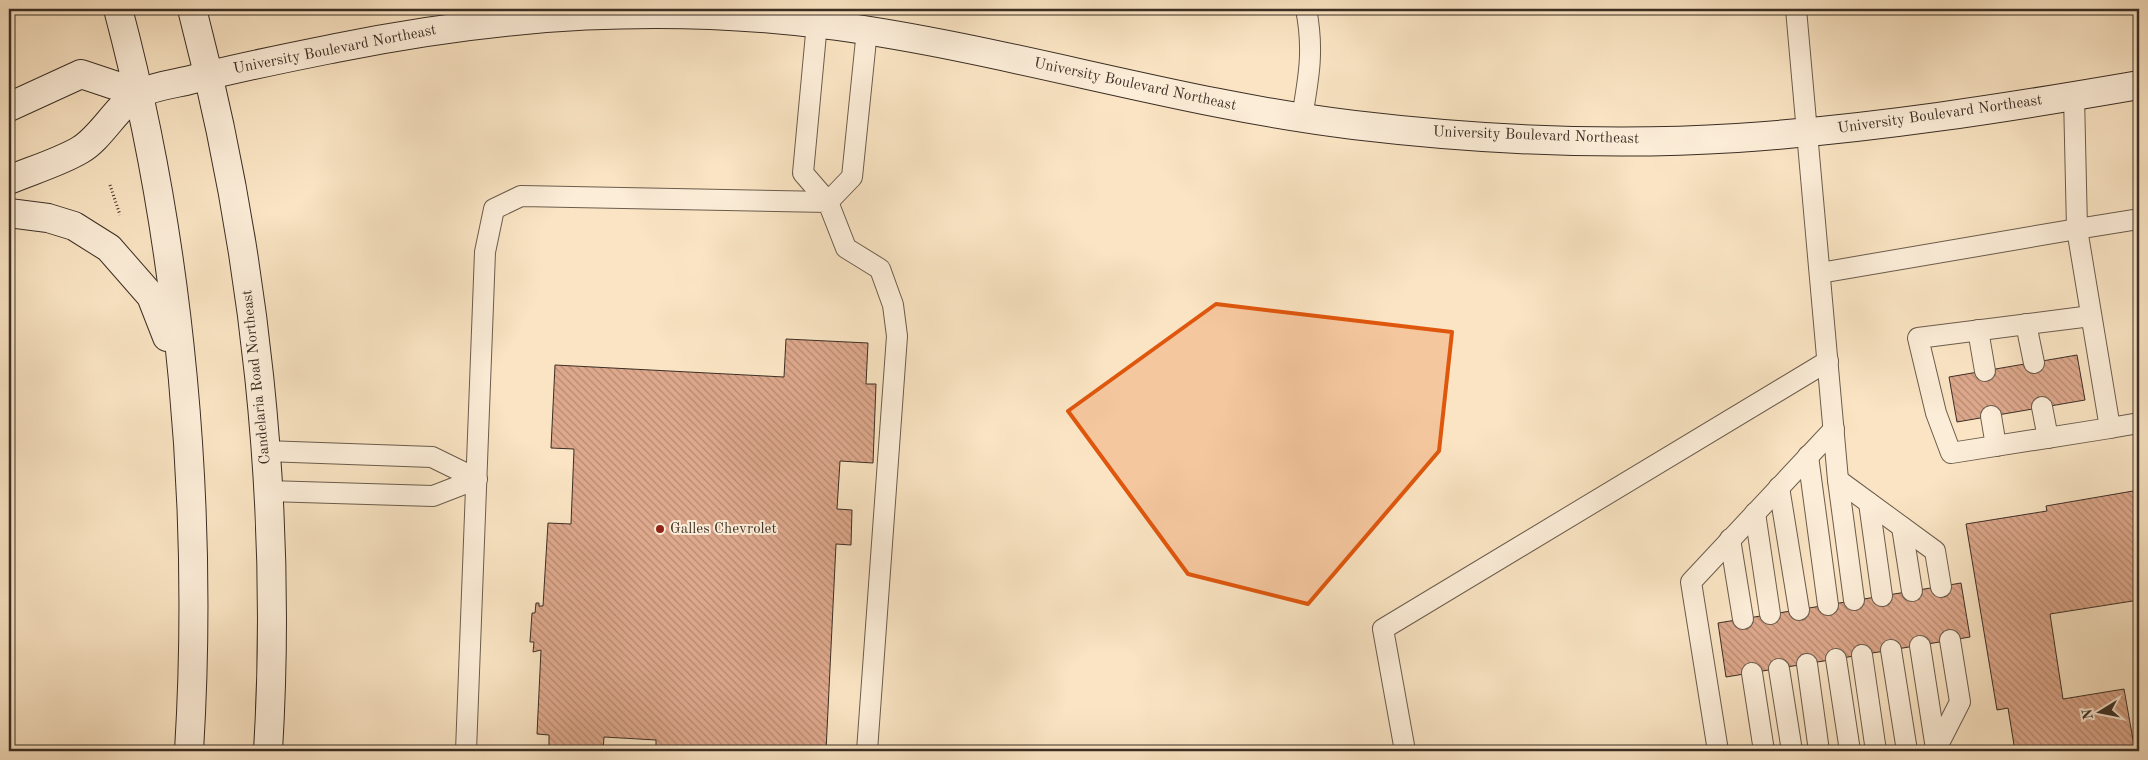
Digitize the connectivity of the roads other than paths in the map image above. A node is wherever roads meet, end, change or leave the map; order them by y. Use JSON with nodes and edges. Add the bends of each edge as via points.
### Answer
{"nodes":[{"id":1,"x":118,"y":9,"type":"edge"},
{"id":2,"x":192,"y":9,"type":"edge"},
{"id":3,"x":1306,"y":9,"type":"edge"},
{"id":4,"x":1796,"y":9,"type":"edge"},
{"id":5,"x":817,"y":23,"type":"junction"},
{"id":6,"x":867,"y":30,"type":"junction"},
{"id":7,"x":209,"y":74,"type":"junction"},
{"id":8,"x":2139,"y":85,"type":"edge"},
{"id":9,"x":138,"y":93,"type":"junction"},
{"id":10,"x":2074,"y":96,"type":"junction"},
{"id":11,"x":9,"y":107,"type":"edge"},
{"id":12,"x":1302,"y":117,"type":"junction"},
{"id":13,"x":1808,"y":132,"type":"junction"},
{"id":14,"x":9,"y":180,"type":"edge"},
{"id":15,"x":828,"y":202,"type":"junction"},
{"id":16,"x":9,"y":213,"type":"edge"},
{"id":17,"x":2139,"y":219,"type":"edge"},
{"id":18,"x":2077,"y":229,"type":"junction"},
{"id":19,"x":1820,"y":273,"type":"junction"},
{"id":20,"x":2091,"y":316,"type":"junction"},
{"id":21,"x":2026,"y":324,"type":"junction"},
{"id":22,"x":1978,"y":330,"type":"junction"},
{"id":23,"x":1828,"y":361,"type":"junction"},
{"id":24,"x":2034,"y":362,"type":"dead end"},
{"id":25,"x":1985,"y":371,"type":"dead end"},
{"id":26,"x":182,"y":375,"type":"junction"},
{"id":27,"x":2042,"y":407,"type":"dead end"},
{"id":28,"x":1991,"y":416,"type":"dead end"},
{"id":29,"x":2139,"y":423,"type":"edge"},
{"id":30,"x":2110,"y":428,"type":"junction"},
{"id":31,"x":1834,"y":429,"type":"junction"},
{"id":32,"x":2048,"y":438,"type":"junction"},
{"id":33,"x":1996,"y":446,"type":"junction"},
{"id":34,"x":265,"y":451,"type":"junction"},
{"id":35,"x":1808,"y":456,"type":"junction"},
{"id":36,"x":476,"y":479,"type":"junction"},
{"id":37,"x":1838,"y":480,"type":"junction"},
{"id":38,"x":1779,"y":487,"type":"junction"},
{"id":39,"x":268,"y":492,"type":"junction"},
{"id":40,"x":1869,"y":503,"type":"junction"},
{"id":41,"x":1755,"y":513,"type":"junction"},
{"id":42,"x":1902,"y":528,"type":"junction"},
{"id":43,"x":1730,"y":539,"type":"junction"},
{"id":44,"x":1941,"y":586,"type":"dead end"},
{"id":45,"x":1912,"y":591,"type":"dead end"},
{"id":46,"x":1882,"y":596,"type":"dead end"},
{"id":47,"x":1854,"y":600,"type":"dead end"},
{"id":48,"x":1828,"y":604,"type":"dead end"},
{"id":49,"x":1799,"y":610,"type":"dead end"},
{"id":50,"x":1770,"y":614,"type":"dead end"},
{"id":51,"x":1743,"y":618,"type":"dead end"},
{"id":52,"x":1950,"y":640,"type":"dead end"},
{"id":53,"x":1920,"y":646,"type":"dead end"},
{"id":54,"x":1891,"y":650,"type":"dead end"},
{"id":55,"x":1862,"y":655,"type":"dead end"},
{"id":56,"x":1836,"y":659,"type":"dead end"},
{"id":57,"x":1807,"y":664,"type":"dead end"},
{"id":58,"x":1779,"y":669,"type":"dead end"},
{"id":59,"x":1752,"y":673,"type":"dead end"},
{"id":60,"x":1936,"y":750,"type":"edge"},
{"id":61,"x":189,"y":751,"type":"edge"},
{"id":62,"x":268,"y":751,"type":"edge"},
{"id":63,"x":466,"y":751,"type":"edge"},
{"id":64,"x":867,"y":751,"type":"edge"},
{"id":65,"x":1405,"y":751,"type":"edge"},
{"id":66,"x":1718,"y":751,"type":"edge"},
{"id":67,"x":1764,"y":751,"type":"edge"},
{"id":68,"x":1792,"y":751,"type":"edge"},
{"id":69,"x":1819,"y":751,"type":"edge"},
{"id":70,"x":1850,"y":751,"type":"edge"},
{"id":71,"x":1876,"y":751,"type":"edge"},
{"id":72,"x":1907,"y":751,"type":"edge"}],
"edges":[{"from":1,"to":9,"type":"main road"},
{"from":2,"to":7,"type":"main road","name":"Candelaria Road Northeast"},
{"from":3,"to":12,"type":"lane","via":[[1311,62]]},
{"from":4,"to":13,"type":"lane"},
{"from":5,"to":6,"type":"main road","name":"University Boulevard Northeast"},
{"from":5,"to":7,"type":"main road","name":"University Boulevard Northeast","via":[[673,14],[513,19],[434,29]]},
{"from":5,"to":15,"type":"lane","via":[[803,174]]},
{"from":6,"to":12,"type":"main road","name":"University Boulevard Northeast","via":[[1167,93]]},
{"from":6,"to":15,"type":"lane","via":[[852,177]]},
{"from":7,"to":9,"type":"main road","name":"University Boulevard Northeast"},
{"from":7,"to":34,"type":"main road","name":"Candelaria Road Northeast","via":[[248,285]]},
{"from":8,"to":10,"type":"main road","name":"University Boulevard Northeast"},
{"from":9,"to":11,"type":"main road","via":[[81,74]]},
{"from":9,"to":14,"type":"main road","via":[[82,149]]},
{"from":9,"to":26,"type":"main road","via":[[167,256]]},
{"from":10,"to":13,"type":"main road","name":"University Boulevard Northeast"},
{"from":10,"to":18,"type":"lane"},
{"from":12,"to":13,"type":"main road","name":"University Boulevard Northeast","via":[[1444,134],[1541,140],[1637,141]]},
{"from":13,"to":19,"type":"lane"},
{"from":15,"to":36,"type":"lane","via":[[521,196],[494,209],[486,252]]},
{"from":15,"to":64,"type":"lane","via":[[846,248],[880,269],[893,305],[897,336]]},
{"from":16,"to":26,"type":"main road","via":[[48,218],[74,226],[109,248],[151,296]]},
{"from":17,"to":18,"type":"lane"},
{"from":18,"to":19,"type":"lane"},
{"from":18,"to":20,"type":"lane"},
{"from":19,"to":23,"type":"lane"},
{"from":20,"to":21,"type":"lane"},
{"from":20,"to":30,"type":"lane"},
{"from":21,"to":22,"type":"lane"},
{"from":21,"to":24,"type":"lane"},
{"from":22,"to":25,"type":"lane"},
{"from":22,"to":33,"type":"lane","via":[[1918,338],[1936,414],[1951,454]]},
{"from":23,"to":31,"type":"lane"},
{"from":23,"to":65,"type":"lane","via":[[1383,630]]},
{"from":26,"to":61,"type":"main road","via":[[193,590]]},
{"from":27,"to":32,"type":"lane"},
{"from":28,"to":33,"type":"lane"},
{"from":29,"to":30,"type":"lane"},
{"from":30,"to":32,"type":"lane"},
{"from":31,"to":35,"type":"lane"},
{"from":31,"to":37,"type":"lane"},
{"from":32,"to":33,"type":"lane"},
{"from":34,"to":36,"type":"lane","via":[[432,456]]},
{"from":34,"to":39,"type":"main road","name":"Candelaria Road Northeast"},
{"from":35,"to":38,"type":"lane"},
{"from":35,"to":48,"type":"lane"},
{"from":36,"to":39,"type":"lane","via":[[433,496]]},
{"from":36,"to":63,"type":"lane"},
{"from":37,"to":40,"type":"lane"},
{"from":37,"to":47,"type":"lane"},
{"from":38,"to":41,"type":"lane"},
{"from":38,"to":49,"type":"lane"},
{"from":39,"to":62,"type":"main road","name":"Candelaria Road Northeast","via":[[272,610]]},
{"from":40,"to":42,"type":"lane"},
{"from":40,"to":46,"type":"lane"},
{"from":41,"to":43,"type":"lane"},
{"from":41,"to":50,"type":"lane"},
{"from":42,"to":44,"type":"lane","via":[[1935,552]]},
{"from":42,"to":45,"type":"lane"},
{"from":43,"to":51,"type":"lane"},
{"from":43,"to":66,"type":"lane","via":[[1691,582]]},
{"from":52,"to":60,"type":"lane","via":[[1960,702]]},
{"from":53,"to":60,"type":"lane"},
{"from":54,"to":72,"type":"lane"},
{"from":55,"to":71,"type":"lane"},
{"from":56,"to":70,"type":"lane"},
{"from":57,"to":69,"type":"lane"},
{"from":58,"to":68,"type":"lane"},
{"from":59,"to":67,"type":"lane"}]}
